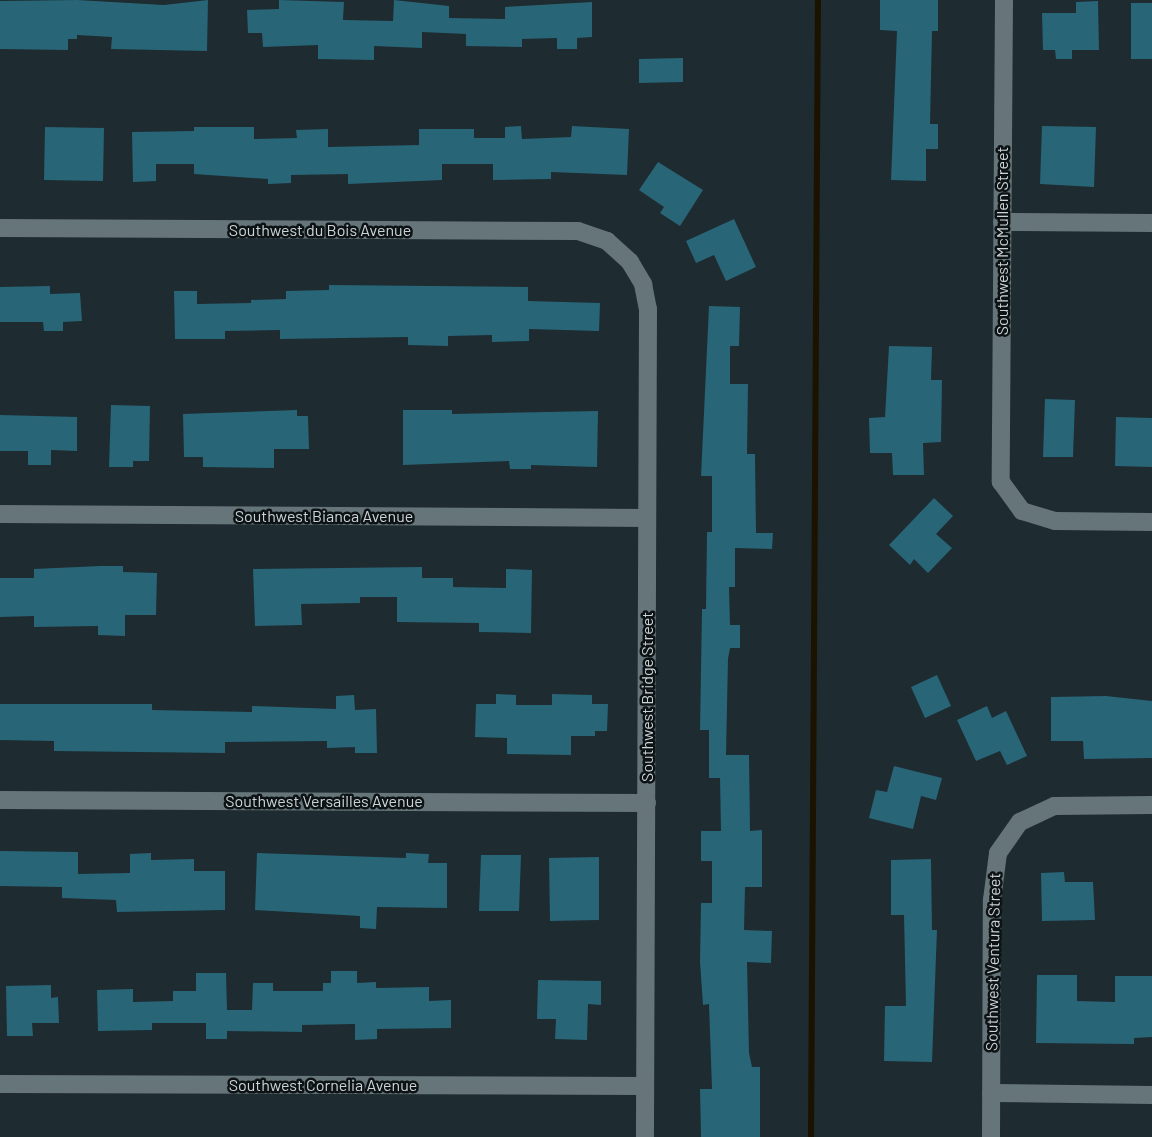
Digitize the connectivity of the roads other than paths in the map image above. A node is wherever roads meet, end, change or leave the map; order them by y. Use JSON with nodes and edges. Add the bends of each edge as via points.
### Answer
{"nodes":[{"id":1,"x":1004,"y":0,"type":"edge"},
{"id":2,"x":1002,"y":222,"type":"junction"},
{"id":3,"x":1152,"y":223,"type":"edge"},
{"id":4,"x":0,"y":228,"type":"edge"},
{"id":5,"x":630,"y":262,"type":"joint"},
{"id":6,"x":0,"y":514,"type":"edge"},
{"id":7,"x":647,"y":518,"type":"junction"},
{"id":8,"x":1152,"y":522,"type":"edge"},
{"id":9,"x":0,"y":800,"type":"edge"},
{"id":10,"x":647,"y":803,"type":"junction"},
{"id":11,"x":1152,"y":805,"type":"edge"},
{"id":12,"x":0,"y":1084,"type":"edge"},
{"id":13,"x":645,"y":1086,"type":"junction"},
{"id":14,"x":991,"y":1093,"type":"junction"},
{"id":15,"x":1152,"y":1095,"type":"edge"},
{"id":16,"x":645,"y":1137,"type":"edge"},
{"id":17,"x":991,"y":1137,"type":"edge"}],
"edges":[{"from":1,"to":2,"type":"street","name":"Southwest McMullen Street"},
{"from":2,"to":3,"type":"street"},
{"from":2,"to":8,"type":"street","name":"Southwest McMullen Street","via":[[1001,482],[1023,511],[1054,521]]},
{"from":4,"to":5,"type":"street","name":"Southwest du Bois Avenue","via":[[578,231],[607,241]]},
{"from":5,"to":7,"type":"street","name":"Southwest Bridge Street","via":[[643,284],[648,309]]},
{"from":6,"to":7,"type":"street","name":"Southwest Bianca Avenue"},
{"from":7,"to":10,"type":"street","name":"Southwest Bridge Street"},
{"from":9,"to":10,"type":"street","name":"Southwest Versailles Avenue"},
{"from":10,"to":13,"type":"street","name":"Southwest Bridge Street"},
{"from":11,"to":14,"type":"street","name":"Southwest Ventura Street","via":[[1054,806],[1020,822],[1008,833],[998,853],[992,900]]},
{"from":12,"to":13,"type":"street","name":"Southwest Cornelia Avenue"},
{"from":13,"to":16,"type":"street","name":"Southwest Bridge Street"},
{"from":14,"to":15,"type":"street"},
{"from":14,"to":17,"type":"street","name":"Southwest Ventura Street"}]}
